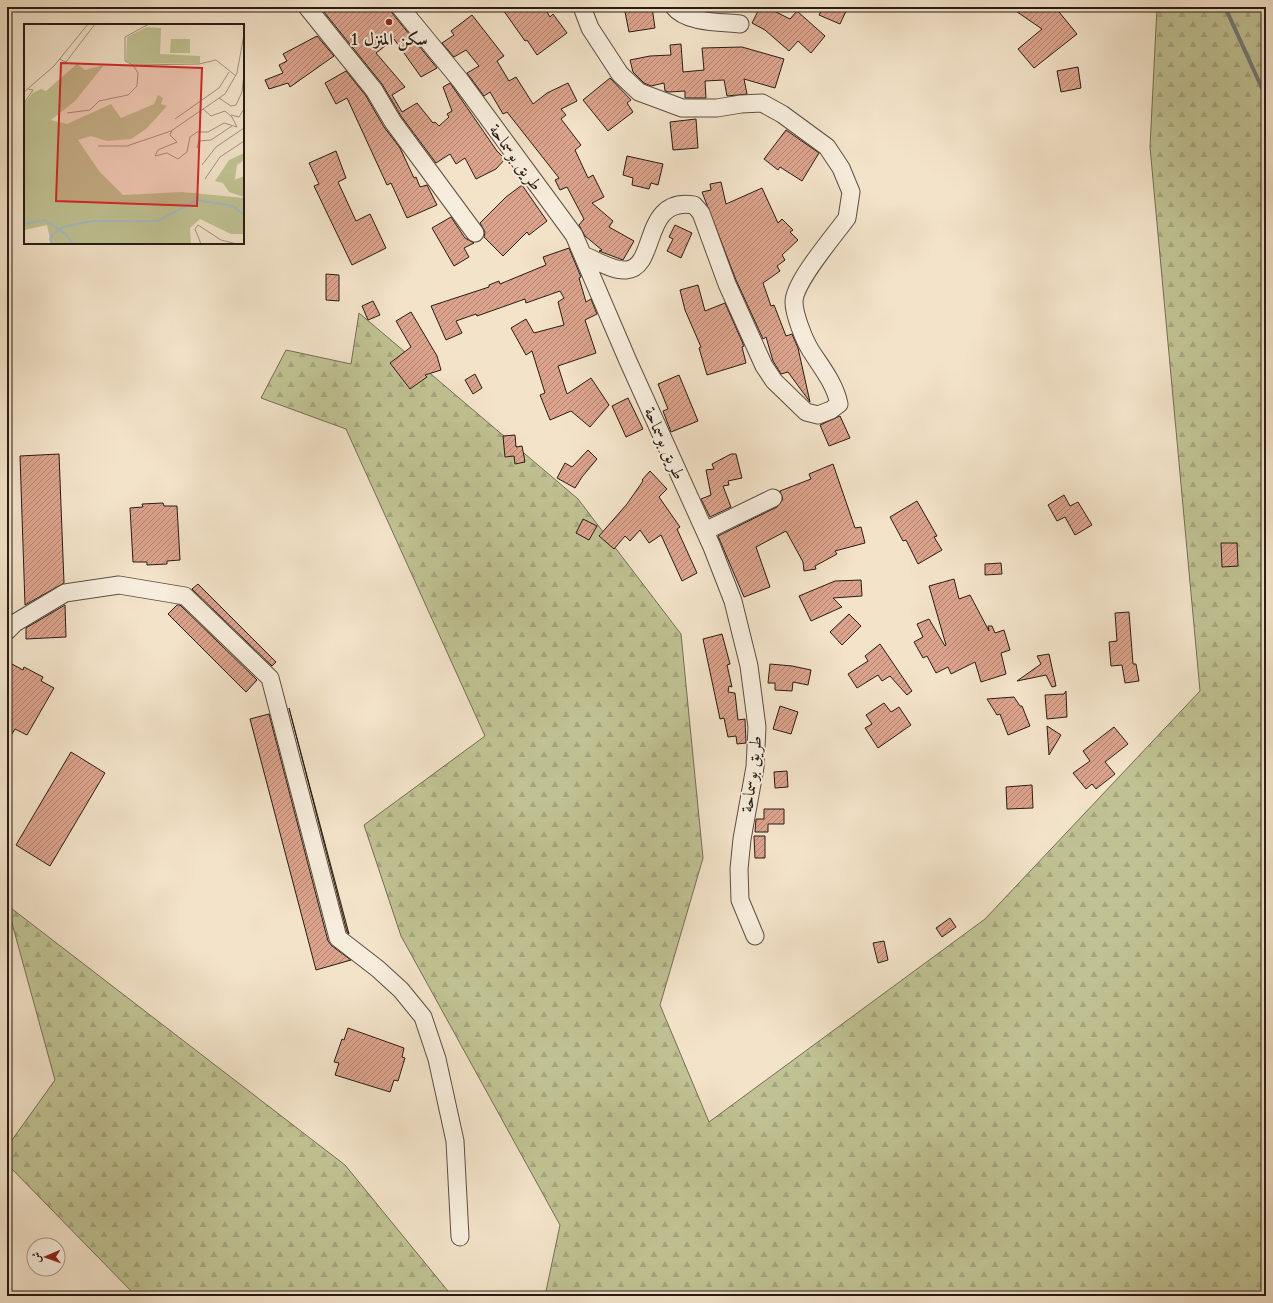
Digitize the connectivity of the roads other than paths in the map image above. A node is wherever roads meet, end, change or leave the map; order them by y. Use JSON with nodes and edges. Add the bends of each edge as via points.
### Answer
{"nodes":[{"id":1,"x":307,"y":7,"type":"edge"},
{"id":2,"x":400,"y":7,"type":"edge"},
{"id":3,"x":582,"y":7,"type":"edge"},
{"id":4,"x":674,"y":7,"type":"edge"},
{"id":5,"x":740,"y":24,"type":"dead end"},
{"id":6,"x":475,"y":233,"type":"dead end"},
{"id":7,"x":583,"y":255,"type":"junction"},
{"id":8,"x":773,"y":498,"type":"dead end"},
{"id":9,"x":705,"y":530,"type":"junction"},
{"id":10,"x":7,"y":631,"type":"edge"},
{"id":11,"x":755,"y":936,"type":"dead end"},
{"id":12,"x":460,"y":1237,"type":"dead end"}],
"edges":[{"from":1,"to":6,"type":"street","via":[[374,90],[393,122]]},
{"from":2,"to":7,"type":"street","name":"طريق بوسماحة","via":[[460,80],[574,235]]},
{"from":3,"to":7,"type":"street","via":[[590,28],[620,74],[639,92],[682,108],[717,108],[762,103],[782,114],[827,148],[841,168],[851,192],[847,218],[799,283],[794,301],[810,348],[837,392],[839,404],[818,415],[806,412],[774,381],[764,366],[727,284],[701,213],[694,205],[682,203],[670,206],[660,217],[639,265],[628,270],[615,269]]},
{"from":4,"to":5,"type":"street","via":[[697,20]]},
{"from":7,"to":9,"type":"street","name":"طريق بوسماحة"},
{"from":8,"to":9,"type":"street"},
{"from":9,"to":11,"type":"street","name":"طريق بوسماحة","via":[[733,601],[749,666],[757,727],[755,767],[739,869],[740,900]]},
{"from":10,"to":12,"type":"street","via":[[15,623],[65,593],[119,585],[184,596],[270,678],[338,938],[378,969],[423,1017],[437,1059],[455,1141]]}]}
